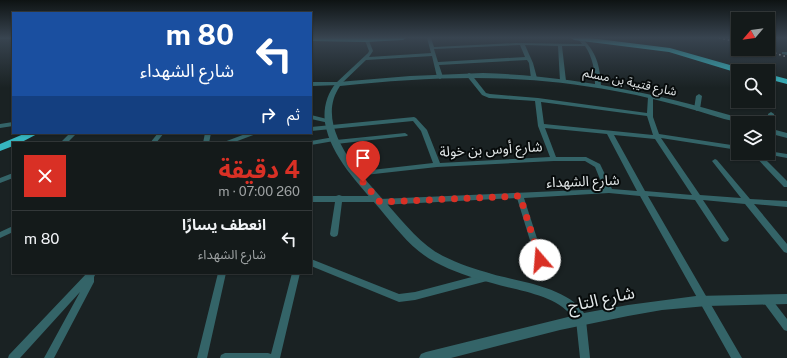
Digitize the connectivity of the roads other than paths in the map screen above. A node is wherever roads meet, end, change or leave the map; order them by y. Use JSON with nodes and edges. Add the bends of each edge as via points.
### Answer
{"nodes":[{"id":1,"x":434,"y":54,"type":"edge"},
{"id":2,"x":369,"y":55,"type":"edge"},
{"id":3,"x":424,"y":55,"type":"edge"},
{"id":4,"x":527,"y":55,"type":"edge"},
{"id":5,"x":561,"y":55,"type":"edge"},
{"id":6,"x":592,"y":55,"type":"edge"},
{"id":7,"x":686,"y":55,"type":"edge"},
{"id":8,"x":702,"y":55,"type":"edge"},
{"id":9,"x":528,"y":58,"type":"junction"},
{"id":10,"x":366,"y":59,"type":"junction"},
{"id":11,"x":437,"y":64,"type":"junction"},
{"id":12,"x":731,"y":64,"type":"edge"},
{"id":13,"x":731,"y":68,"type":"edge"},
{"id":14,"x":469,"y":75,"type":"junction"},
{"id":15,"x":440,"y":76,"type":"junction"},
{"id":16,"x":534,"y":78,"type":"junction"},
{"id":17,"x":775,"y":78,"type":"edge"},
{"id":18,"x":564,"y":81,"type":"junction"},
{"id":19,"x":775,"y":82,"type":"edge"},
{"id":20,"x":787,"y":82,"type":"edge"},
{"id":21,"x":312,"y":84,"type":"edge"},
{"id":22,"x":338,"y":84,"type":"junction"},
{"id":23,"x":598,"y":85,"type":"junction"},
{"id":24,"x":787,"y":86,"type":"edge"},
{"id":25,"x":699,"y":96,"type":"dead end"},
{"id":26,"x":651,"y":97,"type":"junction"},
{"id":27,"x":538,"y":100,"type":"junction"},
{"id":28,"x":696,"y":108,"type":"junction"},
{"id":29,"x":649,"y":115,"type":"junction"},
{"id":30,"x":312,"y":117,"type":"edge"},
{"id":31,"x":731,"y":118,"type":"edge"},
{"id":32,"x":12,"y":124,"type":"edge"},
{"id":33,"x":329,"y":124,"type":"junction"},
{"id":34,"x":0,"y":126,"type":"edge"},
{"id":35,"x":541,"y":126,"type":"junction"},
{"id":36,"x":312,"y":129,"type":"edge"},
{"id":37,"x":775,"y":132,"type":"edge"},
{"id":38,"x":610,"y":133,"type":"junction"},
{"id":39,"x":32,"y":134,"type":"edge"},
{"id":40,"x":41,"y":134,"type":"edge"},
{"id":41,"x":73,"y":134,"type":"edge"},
{"id":42,"x":160,"y":134,"type":"edge"},
{"id":43,"x":251,"y":134,"type":"edge"},
{"id":44,"x":405,"y":135,"type":"dead end"},
{"id":45,"x":656,"y":136,"type":"junction"},
{"id":46,"x":787,"y":136,"type":"edge"},
{"id":47,"x":335,"y":141,"type":"junction"},
{"id":48,"x":14,"y":142,"type":"edge"},
{"id":49,"x":24,"y":142,"type":"edge"},
{"id":50,"x":64,"y":142,"type":"edge"},
{"id":51,"x":154,"y":142,"type":"edge"},
{"id":52,"x":229,"y":142,"type":"edge"},
{"id":53,"x":12,"y":143,"type":"edge"},
{"id":54,"x":312,"y":143,"type":"edge"},
{"id":55,"x":12,"y":147,"type":"edge"},
{"id":56,"x":731,"y":147,"type":"edge"},
{"id":57,"x":0,"y":148,"type":"edge"},
{"id":58,"x":0,"y":152,"type":"edge"},
{"id":59,"x":775,"y":154,"type":"edge"},
{"id":60,"x":787,"y":156,"type":"edge"},
{"id":61,"x":554,"y":159,"type":"junction"},
{"id":62,"x":762,"y":160,"type":"edge"},
{"id":63,"x":715,"y":161,"type":"dead end"},
{"id":64,"x":437,"y":165,"type":"junction"},
{"id":65,"x":356,"y":174,"type":"junction"},
{"id":66,"x":12,"y":175,"type":"edge"},
{"id":67,"x":0,"y":181,"type":"edge"},
{"id":68,"x":787,"y":185,"type":"edge"},
{"id":69,"x":609,"y":191,"type":"junction"},
{"id":70,"x":642,"y":193,"type":"junction"},
{"id":71,"x":520,"y":196,"type":"junction"},
{"id":72,"x":696,"y":197,"type":"junction"},
{"id":73,"x":312,"y":198,"type":"edge"},
{"id":74,"x":339,"y":198,"type":"junction"},
{"id":75,"x":378,"y":201,"type":"junction"},
{"id":76,"x":748,"y":201,"type":"junction"},
{"id":77,"x":787,"y":204,"type":"edge"},
{"id":78,"x":12,"y":229,"type":"edge"},
{"id":79,"x":334,"y":234,"type":"dead end"},
{"id":80,"x":0,"y":235,"type":"edge"},
{"id":81,"x":725,"y":239,"type":"dead end"},
{"id":82,"x":787,"y":250,"type":"edge"},
{"id":83,"x":540,"y":260,"type":"dead end"},
{"id":84,"x":312,"y":262,"type":"edge"},
{"id":85,"x":222,"y":274,"type":"edge"},
{"id":86,"x":296,"y":274,"type":"edge"},
{"id":87,"x":90,"y":275,"type":"edge"},
{"id":88,"x":487,"y":277,"type":"junction"},
{"id":89,"x":787,"y":299,"type":"edge"},
{"id":90,"x":767,"y":300,"type":"junction"},
{"id":91,"x":703,"y":301,"type":"junction"},
{"id":92,"x":581,"y":320,"type":"junction"},
{"id":93,"x":787,"y":327,"type":"edge"},
{"id":94,"x":13,"y":358,"type":"edge"},
{"id":95,"x":49,"y":358,"type":"edge"},
{"id":96,"x":202,"y":358,"type":"edge"},
{"id":97,"x":225,"y":358,"type":"edge"},
{"id":98,"x":268,"y":358,"type":"edge"},
{"id":99,"x":275,"y":358,"type":"edge"},
{"id":100,"x":426,"y":358,"type":"edge"},
{"id":101,"x":585,"y":358,"type":"edge"},
{"id":102,"x":737,"y":358,"type":"edge"}],
"edges":[{"from":1,"to":11,"type":"street"},
{"from":2,"to":10,"type":"street"},
{"from":3,"to":10,"type":"street"},
{"from":4,"to":9,"type":"street"},
{"from":5,"to":18,"type":"street"},
{"from":6,"to":23,"type":"street","via":[[596,62]]},
{"from":7,"to":13,"type":"highway"},
{"from":8,"to":12,"type":"highway"},
{"from":9,"to":11,"type":"street"},
{"from":9,"to":16,"type":"street"},
{"from":10,"to":22,"type":"street"},
{"from":11,"to":15,"type":"street"},
{"from":14,"to":15,"type":"street","name":"شارع قتيبة بن مسلم"},
{"from":14,"to":16,"type":"street","name":"شارع قتيبة بن مسلم"},
{"from":14,"to":27,"type":"street","via":[[484,94],[489,96]]},
{"from":15,"to":22,"type":"street","name":"شارع قتيبة بن مسلم"},
{"from":16,"to":18,"type":"street","name":"شارع قتيبة بن مسلم"},
{"from":17,"to":20,"type":"highway"},
{"from":18,"to":23,"type":"street","name":"شارع قتيبة بن مسلم"},
{"from":19,"to":24,"type":"highway"},
{"from":21,"to":22,"type":"street"},
{"from":22,"to":33,"type":"street","via":[[330,97]]},
{"from":23,"to":26,"type":"street","name":"شارع قتيبة بن مسلم"},
{"from":25,"to":28,"type":"street"},
{"from":26,"to":28,"type":"street","name":"شارع قتيبة بن مسلم"},
{"from":26,"to":29,"type":"street"},
{"from":27,"to":29,"type":"street"},
{"from":27,"to":35,"type":"street"},
{"from":28,"to":31,"type":"street","name":"شارع قتيبة بن مسلم"},
{"from":29,"to":45,"type":"street"},
{"from":30,"to":33,"type":"street"},
{"from":32,"to":34,"type":"street"},
{"from":33,"to":36,"type":"street"},
{"from":33,"to":47,"type":"street"},
{"from":33,"to":64,"type":"street","via":[[414,119],[424,130]]},
{"from":35,"to":38,"type":"street"},
{"from":35,"to":61,"type":"street"},
{"from":37,"to":46,"type":"street"},
{"from":38,"to":45,"type":"street"},
{"from":38,"to":70,"type":"street"},
{"from":39,"to":48,"type":"highway"},
{"from":40,"to":49,"type":"highway"},
{"from":41,"to":50,"type":"street"},
{"from":42,"to":51,"type":"street"},
{"from":43,"to":52,"type":"street"},
{"from":44,"to":47,"type":"street"},
{"from":45,"to":56,"type":"street"},
{"from":45,"to":72,"type":"street"},
{"from":47,"to":54,"type":"street"},
{"from":47,"to":65,"type":"street"},
{"from":53,"to":57,"type":"highway"},
{"from":55,"to":58,"type":"highway"},
{"from":59,"to":60,"type":"street"},
{"from":61,"to":64,"type":"street","name":"شارع أوس بن خولة"},
{"from":61,"to":69,"type":"street","name":"شارع أوس بن خولة","via":[[592,161],[598,166]]},
{"from":62,"to":68,"type":"street"},
{"from":63,"to":76,"type":"street"},
{"from":64,"to":65,"type":"street","name":"شارع أوس بن خولة"},
{"from":65,"to":75,"type":"street"},
{"from":66,"to":67,"type":"street"},
{"from":69,"to":70,"type":"street","name":"شارع الشهداء"},
{"from":69,"to":71,"type":"street","name":"شارع الشهداء"},
{"from":70,"to":72,"type":"street","name":"شارع الشهداء"},
{"from":70,"to":91,"type":"street"},
{"from":71,"to":75,"type":"street","name":"شارع الشهداء"},
{"from":71,"to":83,"type":"street"},
{"from":72,"to":76,"type":"street","name":"شارع الشهداء"},
{"from":72,"to":81,"type":"street"},
{"from":73,"to":74,"type":"street","name":"شارع الشهداء"},
{"from":74,"to":75,"type":"street","name":"شارع الشهداء"},
{"from":74,"to":79,"type":"street"},
{"from":75,"to":88,"type":"street","via":[[432,255]]},
{"from":76,"to":77,"type":"street","name":"شارع الشهداء"},
{"from":76,"to":82,"type":"street"},
{"from":78,"to":80,"type":"street"},
{"from":84,"to":88,"type":"street","via":[[399,298]]},
{"from":85,"to":96,"type":"street"},
{"from":86,"to":99,"type":"street"},
{"from":87,"to":94,"type":"street"},
{"from":87,"to":95,"type":"street","via":[[90,282]]},
{"from":88,"to":92,"type":"street","via":[[549,294],[571,307]]},
{"from":89,"to":90,"type":"street","name":"شارع التاج"},
{"from":90,"to":91,"type":"street","name":"شارع التاج"},
{"from":90,"to":93,"type":"street"},
{"from":91,"to":92,"type":"street","name":"شارع التاج","via":[[637,309]]},
{"from":91,"to":102,"type":"street"},
{"from":92,"to":100,"type":"street","name":"شارع التاج"},
{"from":92,"to":101,"type":"street"},
{"from":97,"to":98,"type":"street"}]}
